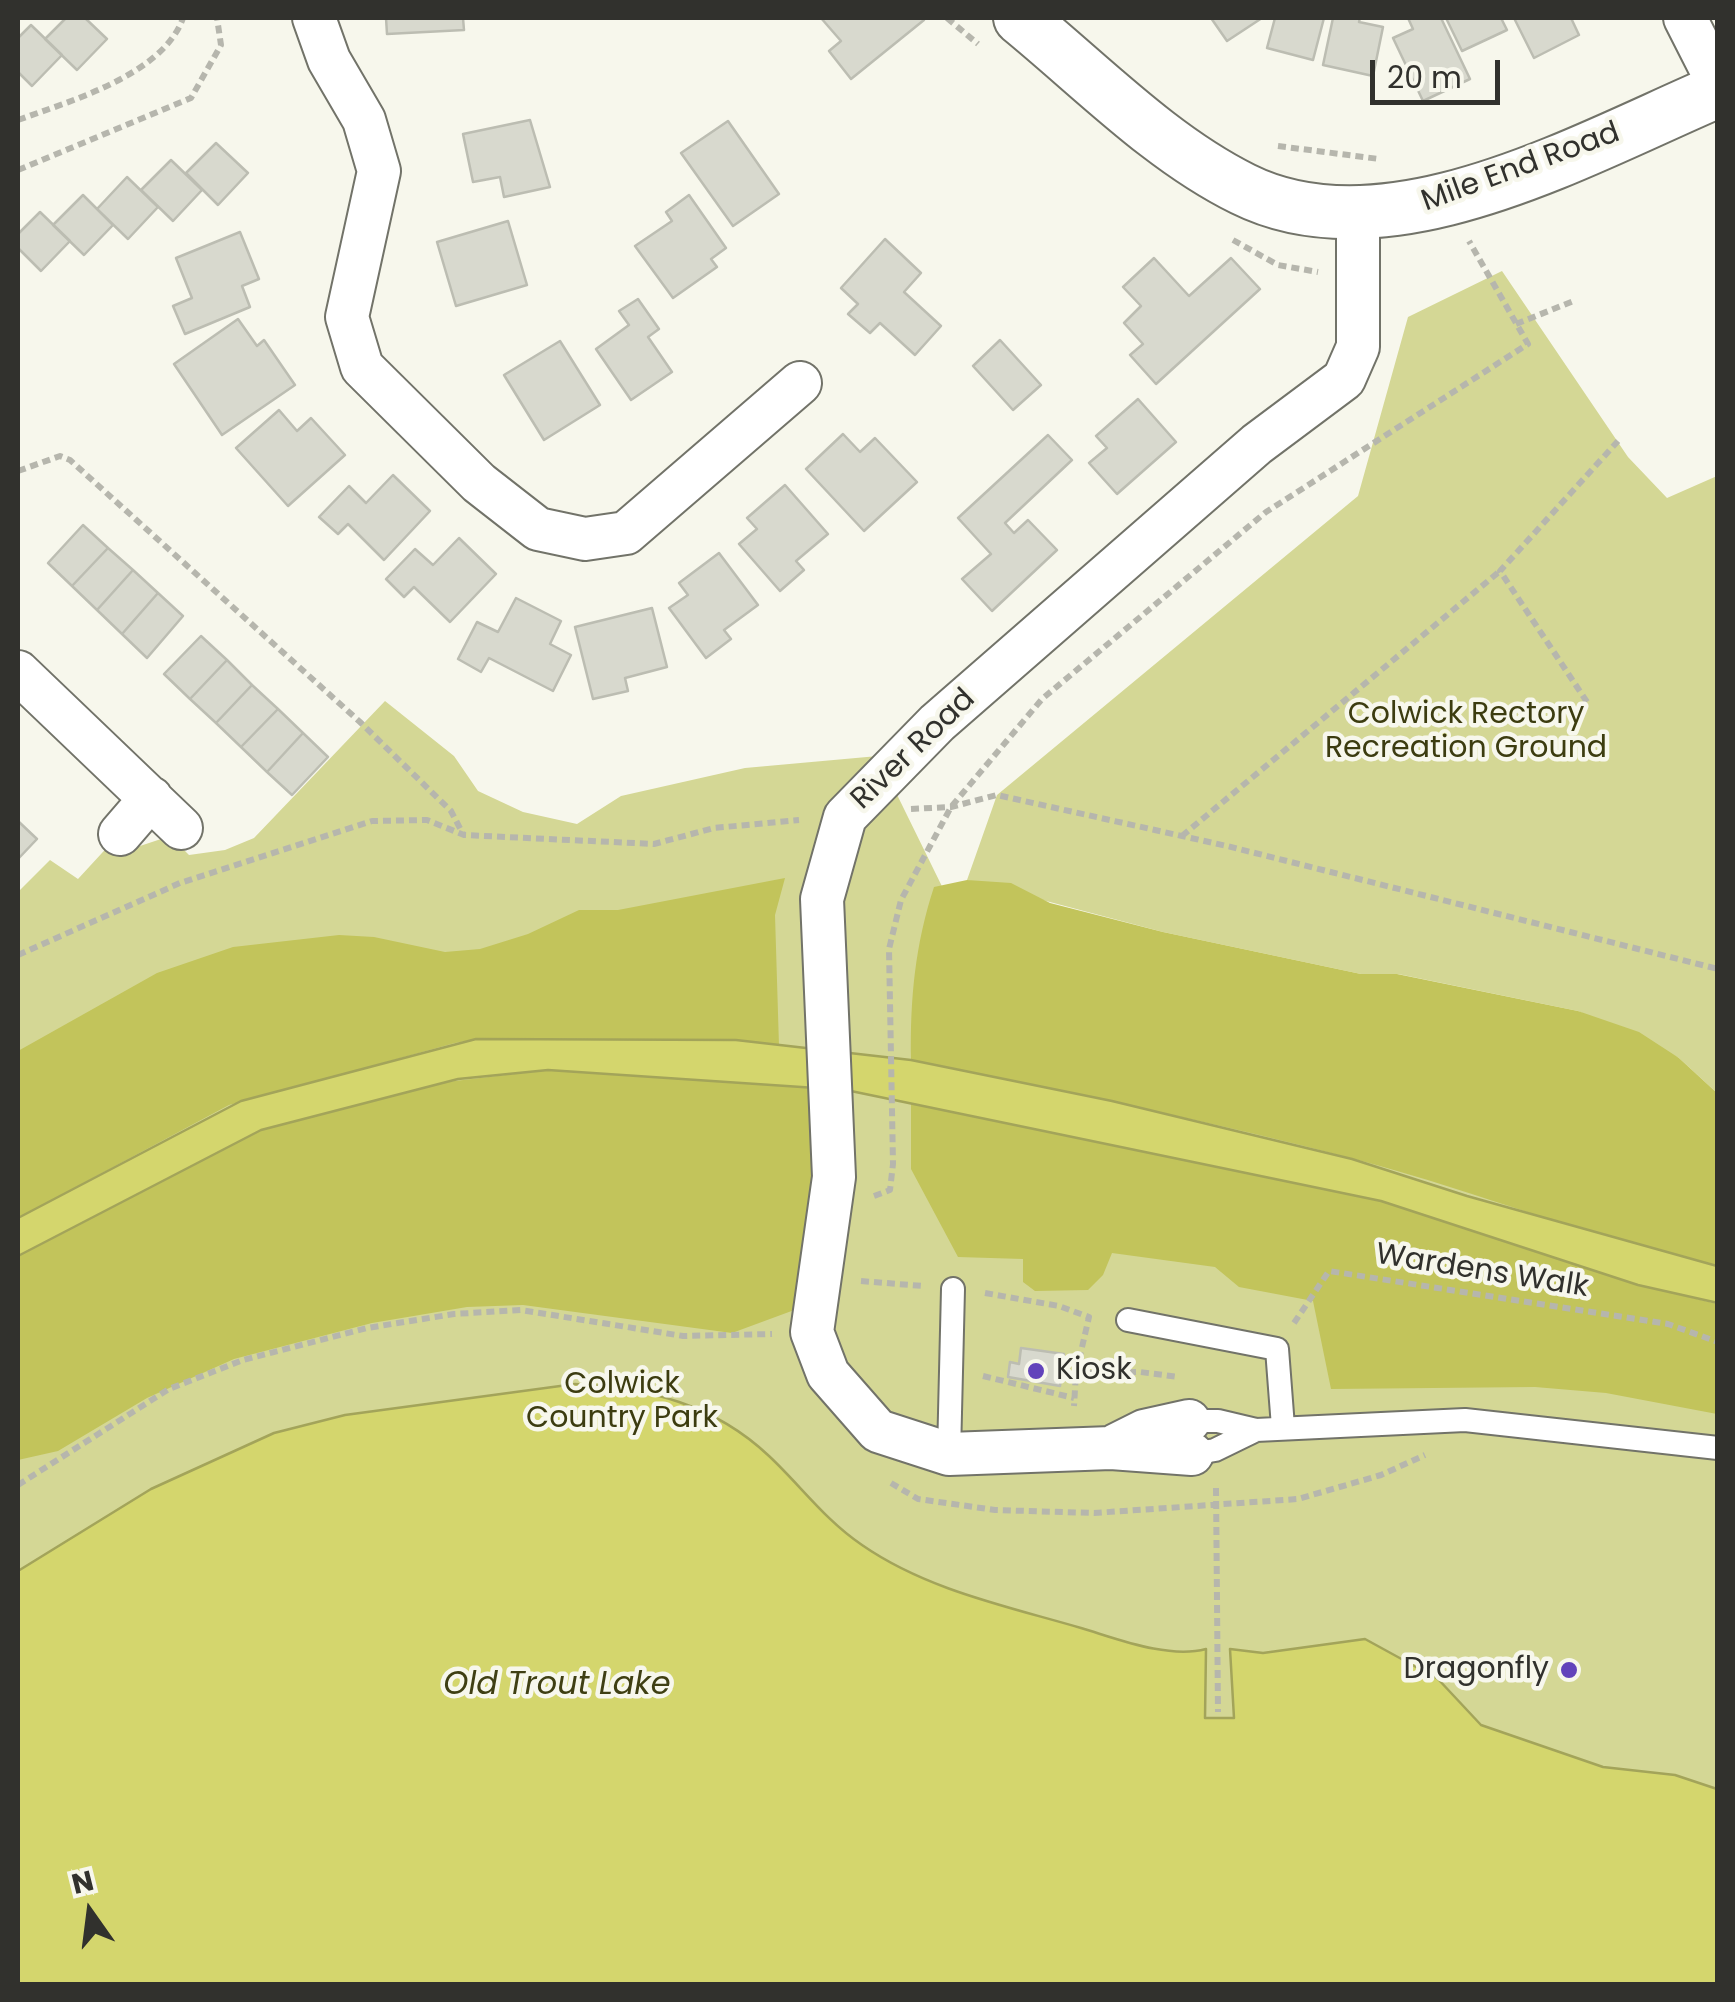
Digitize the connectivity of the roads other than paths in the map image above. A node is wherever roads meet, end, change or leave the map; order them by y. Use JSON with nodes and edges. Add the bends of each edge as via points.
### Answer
{"nodes":[{"id":1,"x":314,"y":18,"type":"edge"},
{"id":2,"x":1020,"y":18,"type":"edge"},
{"id":3,"x":1686,"y":18,"type":"edge"},
{"id":4,"x":1718,"y":87,"type":"edge"},
{"id":5,"x":1358,"y":216,"type":"junction"},
{"id":6,"x":800,"y":383,"type":"dead end"},
{"id":7,"x":18,"y":672,"type":"edge"},
{"id":8,"x":152,"y":798,"type":"junction"},
{"id":9,"x":181,"y":828,"type":"dead end"},
{"id":10,"x":120,"y":834,"type":"dead end"},
{"id":11,"x":954,"y":1288,"type":"road end"},
{"id":12,"x":1128,"y":1320,"type":"dead end"},
{"id":13,"x":1283,"y":1427,"type":"junction"},
{"id":14,"x":1256,"y":1430,"type":"junction"},
{"id":15,"x":1199,"y":1441,"type":"junction"},
{"id":16,"x":1718,"y":1448,"type":"edge"},
{"id":17,"x":949,"y":1454,"type":"junction"}],
"edges":[{"from":1,"to":6,"type":"street","via":[[329,60],[364,120],[379,172],[347,317],[362,366],[479,484],[538,529],[585,540],[626,533]]},
{"from":2,"to":5,"type":"street","name":"Mile End Road","via":[[1183,152],[1242,189],[1294,209]]},
{"from":3,"to":4,"type":"street"},
{"from":4,"to":5,"type":"street","name":"Mile End Road","via":[[1446,200]]},
{"from":5,"to":17,"type":"street","name":"River Road","via":[[1358,348],[1344,378],[1257,444],[1010,660],[845,817],[822,899],[834,1178],[812,1332],[828,1374],[878,1431]]},
{"from":7,"to":8,"type":"street"},
{"from":8,"to":9,"type":"street"},
{"from":8,"to":10,"type":"street"},
{"from":11,"to":17,"type":"lane"},
{"from":12,"to":13,"type":"lane","via":[[1276,1349]]},
{"from":13,"to":14,"type":"lane"},
{"from":13,"to":16,"type":"lane","via":[[1465,1420]]},
{"from":14,"to":15,"type":"lane"},
{"from":14,"to":15,"type":"lane","via":[[1218,1421]]},
{"from":15,"to":17,"type":"street","via":[[1144,1430],[1111,1448]]}]}
